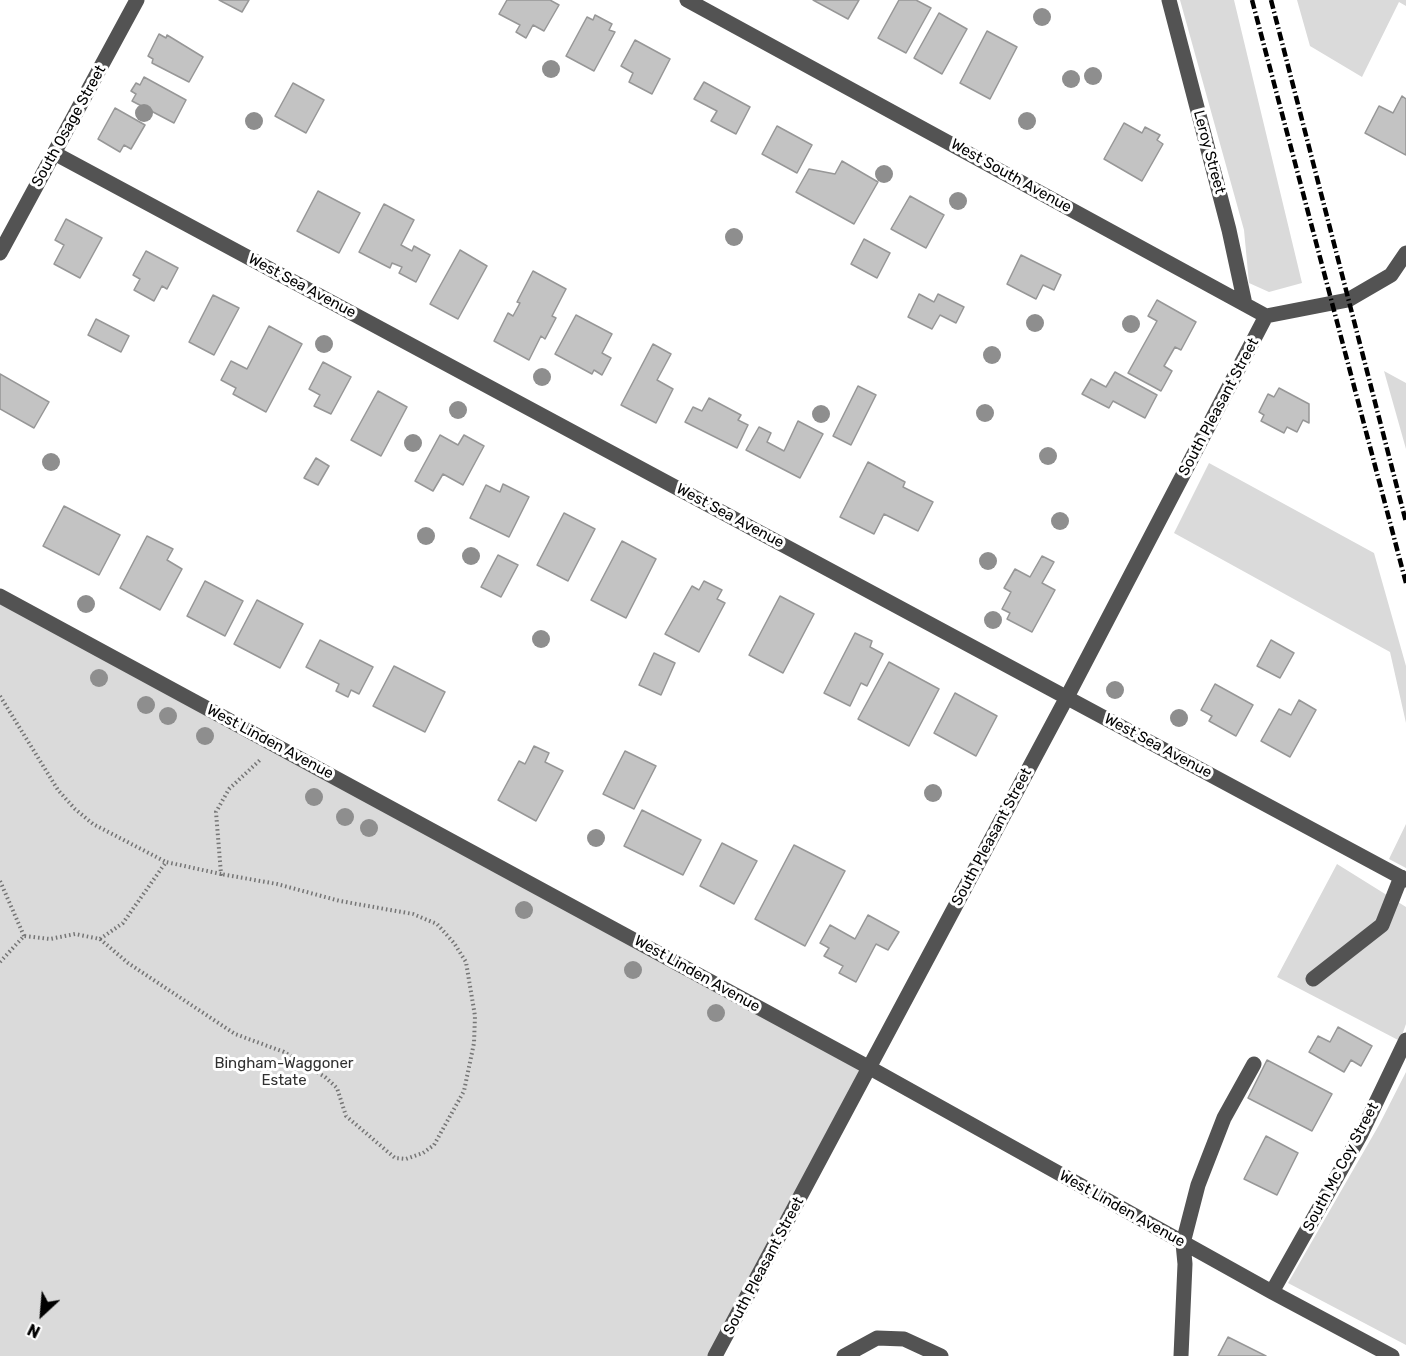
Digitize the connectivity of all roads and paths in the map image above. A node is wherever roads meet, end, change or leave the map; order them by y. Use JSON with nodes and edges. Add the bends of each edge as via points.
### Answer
{"nodes":[{"id":1,"x":137,"y":0,"type":"edge"},
{"id":2,"x":687,"y":0,"type":"edge"},
{"id":3,"x":1169,"y":0,"type":"edge"},
{"id":4,"x":54,"y":153,"type":"junction"},
{"id":5,"x":0,"y":252,"type":"edge"},
{"id":6,"x":1406,"y":253,"type":"edge"},
{"id":7,"x":1245,"y":304,"type":"junction"},
{"id":8,"x":1266,"y":316,"type":"junction"},
{"id":9,"x":0,"y":596,"type":"edge"},
{"id":10,"x":0,"y":696,"type":"edge"},
{"id":11,"x":1067,"y":697,"type":"junction"},
{"id":12,"x":275,"y":744,"type":"junction"},
{"id":13,"x":166,"y":862,"type":"junction"},
{"id":14,"x":221,"y":874,"type":"junction"},
{"id":15,"x":1403,"y":879,"type":"edge"},
{"id":16,"x":0,"y":881,"type":"edge"},
{"id":17,"x":24,"y":936,"type":"junction"},
{"id":18,"x":100,"y":939,"type":"junction"},
{"id":19,"x":0,"y":962,"type":"edge"},
{"id":20,"x":1313,"y":979,"type":"dead end"},
{"id":21,"x":1406,"y":1040,"type":"edge"},
{"id":22,"x":1254,"y":1064,"type":"dead end"},
{"id":23,"x":870,"y":1068,"type":"junction"},
{"id":24,"x":1183,"y":1243,"type":"junction"},
{"id":25,"x":1272,"y":1292,"type":"junction"},
{"id":26,"x":716,"y":1356,"type":"edge"},
{"id":27,"x":844,"y":1356,"type":"edge"},
{"id":28,"x":941,"y":1356,"type":"edge"},
{"id":29,"x":1181,"y":1356,"type":"edge"},
{"id":30,"x":1392,"y":1356,"type":"edge"}],
"edges":[{"from":1,"to":4,"type":"street","name":"South Osage Street"},
{"from":2,"to":7,"type":"street","name":"West South Avenue"},
{"from":3,"to":7,"type":"street","name":"Leroy Street"},
{"from":4,"to":5,"type":"street","name":"South Osage Street"},
{"from":4,"to":11,"type":"street","name":"West Sea Avenue"},
{"from":6,"to":8,"type":"street","via":[[1391,274],[1348,300]]},
{"from":7,"to":8,"type":"street","name":"West South Avenue"},
{"from":8,"to":11,"type":"street","name":"South Pleasant Street"},
{"from":9,"to":12,"type":"street","name":"West Linden Avenue"},
{"from":10,"to":13,"type":"path","via":[[58,790],[75,809],[93,824]]},
{"from":11,"to":15,"type":"street","name":"West Sea Avenue"},
{"from":11,"to":23,"type":"street","name":"South Pleasant Street"},
{"from":12,"to":14,"type":"path","via":[[229,789],[216,812]]},
{"from":12,"to":23,"type":"street","name":"West Linden Avenue"},
{"from":13,"to":14,"type":"path"},
{"from":13,"to":18,"type":"path","via":[[123,923]]},
{"from":14,"to":18,"type":"path","via":[[413,914],[437,924],[454,944],[466,963],[475,1016],[474,1043],[464,1091],[434,1144],[423,1153],[395,1158],[346,1116],[337,1088],[325,1077],[284,1052],[235,1034],[128,963]]},
{"from":15,"to":20,"type":"street","via":[[1382,925]]},
{"from":16,"to":17,"type":"path"},
{"from":17,"to":18,"type":"path","via":[[50,939],[75,934]]},
{"from":17,"to":19,"type":"path"},
{"from":21,"to":25,"type":"street","name":"South Mc Coy Street","via":[[1361,1134]]},
{"from":22,"to":24,"type":"street","via":[[1224,1118],[1198,1185]]},
{"from":23,"to":24,"type":"street","name":"West Linden Avenue"},
{"from":23,"to":26,"type":"street","name":"South Pleasant Street"},
{"from":24,"to":25,"type":"street","name":"West Linden Avenue"},
{"from":24,"to":29,"type":"street"},
{"from":25,"to":30,"type":"street","name":"West Linden Avenue"},
{"from":27,"to":28,"type":"street","via":[[876,1338],[904,1339]]}]}
